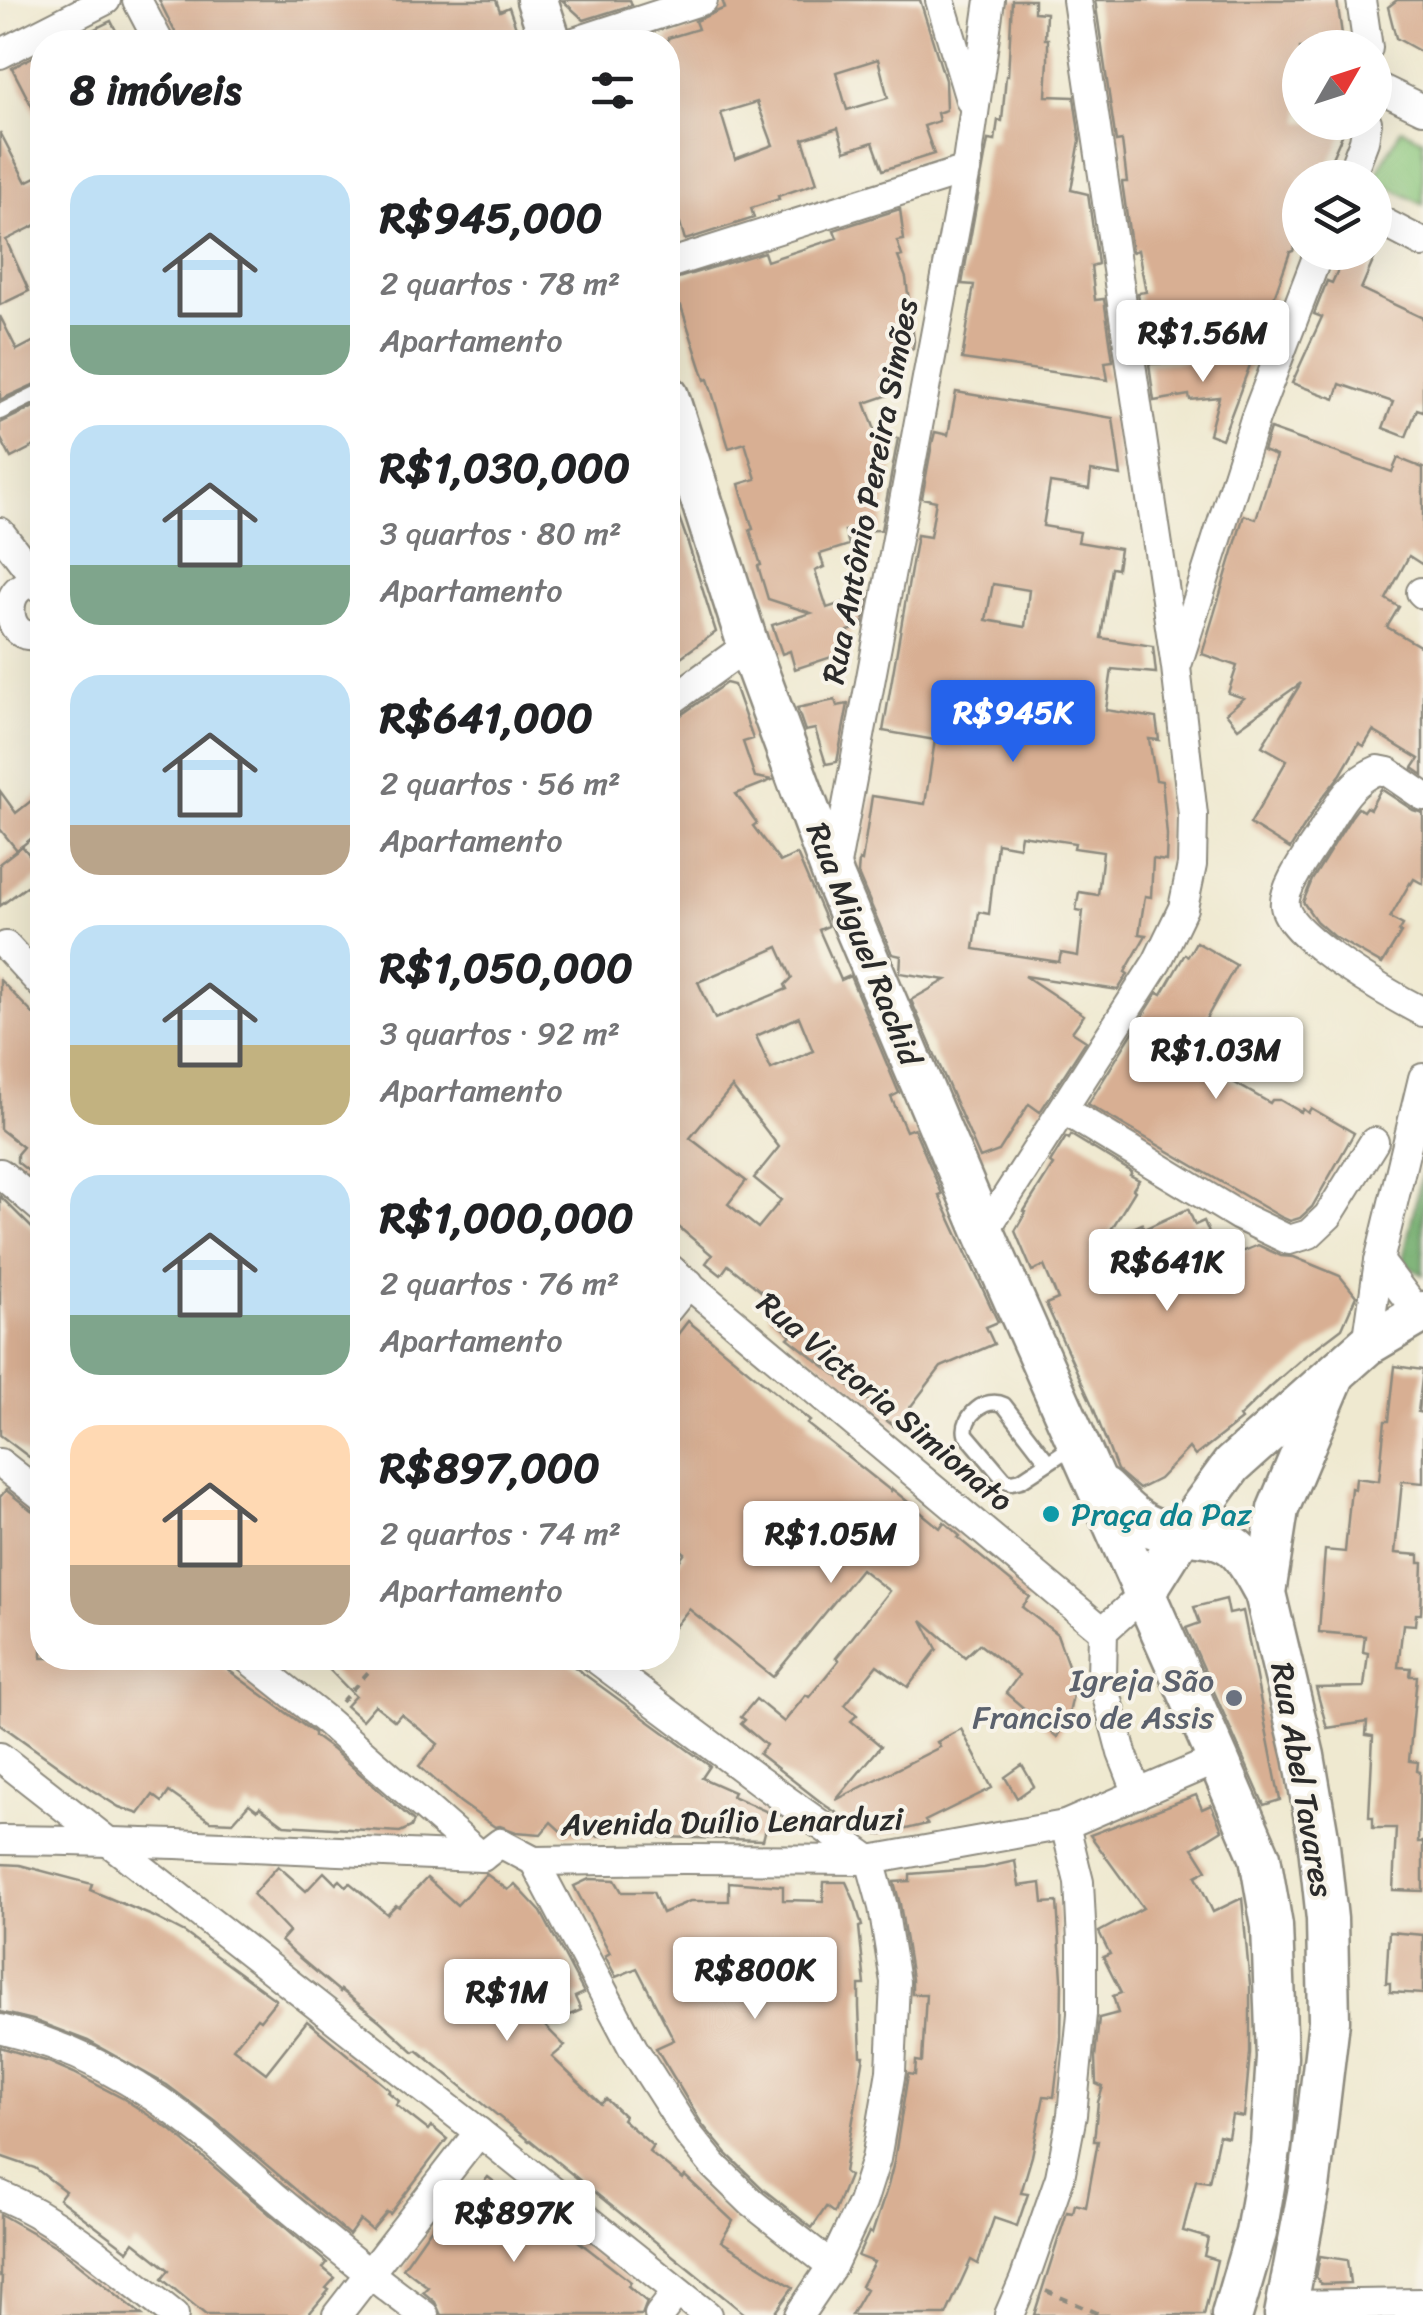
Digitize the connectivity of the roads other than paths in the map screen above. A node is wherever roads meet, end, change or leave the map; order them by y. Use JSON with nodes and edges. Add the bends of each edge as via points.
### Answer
{"nodes":[{"id":1,"x":106,"y":0,"type":"edge"},
{"id":2,"x":137,"y":0,"type":"edge"},
{"id":3,"x":537,"y":0,"type":"edge"},
{"id":4,"x":703,"y":0,"type":"edge"},
{"id":5,"x":940,"y":0,"type":"edge"},
{"id":6,"x":990,"y":0,"type":"edge"},
{"id":7,"x":1077,"y":0,"type":"edge"},
{"id":8,"x":1361,"y":0,"type":"edge"},
{"id":9,"x":47,"y":30,"type":"edge"},
{"id":10,"x":153,"y":30,"type":"edge"},
{"id":11,"x":547,"y":30,"type":"edge"},
{"id":12,"x":611,"y":30,"type":"edge"},
{"id":13,"x":1365,"y":30,"type":"edge"},
{"id":14,"x":30,"y":39,"type":"edge"},
{"id":15,"x":0,"y":54,"type":"edge"},
{"id":16,"x":1392,"y":94,"type":"edge"},
{"id":17,"x":1423,"y":109,"type":"edge"},
{"id":18,"x":974,"y":116,"type":"junction"},
{"id":19,"x":966,"y":170,"type":"junction"},
{"id":20,"x":1392,"y":227,"type":"edge"},
{"id":21,"x":1423,"y":243,"type":"edge"},
{"id":22,"x":680,"y":260,"type":"edge"},
{"id":23,"x":1312,"y":270,"type":"edge"},
{"id":24,"x":30,"y":397,"type":"edge"},
{"id":25,"x":0,"y":412,"type":"edge"},
{"id":26,"x":680,"y":434,"type":"edge"},
{"id":27,"x":0,"y":532,"type":"edge"},
{"id":28,"x":30,"y":571,"type":"edge"},
{"id":29,"x":30,"y":585,"type":"edge"},
{"id":30,"x":16,"y":619,"type":"edge"},
{"id":31,"x":748,"y":646,"type":"junction"},
{"id":32,"x":1176,"y":667,"type":"junction"},
{"id":33,"x":680,"y":694,"type":"edge"},
{"id":34,"x":1423,"y":796,"type":"edge"},
{"id":35,"x":834,"y":878,"type":"junction"},
{"id":36,"x":6,"y":946,"type":"dead end"},
{"id":37,"x":30,"y":972,"type":"edge"},
{"id":38,"x":1423,"y":1012,"type":"edge"},
{"id":39,"x":1423,"y":1078,"type":"edge"},
{"id":40,"x":1064,"y":1110,"type":"junction"},
{"id":41,"x":1374,"y":1142,"type":"dead end"},
{"id":42,"x":0,"y":1173,"type":"edge"},
{"id":43,"x":30,"y":1199,"type":"edge"},
{"id":44,"x":984,"y":1232,"type":"junction"},
{"id":45,"x":1379,"y":1261,"type":"junction"},
{"id":46,"x":680,"y":1277,"type":"edge"},
{"id":47,"x":1421,"y":1312,"type":"edge"},
{"id":48,"x":1368,"y":1345,"type":"junction"},
{"id":49,"x":1334,"y":1376,"type":"junction"},
{"id":50,"x":1074,"y":1461,"type":"junction"},
{"id":51,"x":0,"y":1462,"type":"edge"},
{"id":52,"x":1232,"y":1465,"type":"junction"},
{"id":53,"x":30,"y":1486,"type":"edge"},
{"id":54,"x":1278,"y":1509,"type":"junction"},
{"id":55,"x":1181,"y":1535,"type":"junction"},
{"id":56,"x":1265,"y":1593,"type":"junction"},
{"id":57,"x":1144,"y":1594,"type":"junction"},
{"id":58,"x":1103,"y":1632,"type":"junction"},
{"id":59,"x":261,"y":1670,"type":"edge"},
{"id":60,"x":610,"y":1670,"type":"edge"},
{"id":61,"x":0,"y":1757,"type":"edge"},
{"id":62,"x":1218,"y":1758,"type":"junction"},
{"id":63,"x":1138,"y":1794,"type":"junction"},
{"id":64,"x":1065,"y":1826,"type":"junction"},
{"id":65,"x":1318,"y":1837,"type":"junction"},
{"id":66,"x":0,"y":1840,"type":"edge"},
{"id":67,"x":104,"y":1841,"type":"junction"},
{"id":68,"x":482,"y":1856,"type":"junction"},
{"id":69,"x":1260,"y":1857,"type":"junction"},
{"id":70,"x":870,"y":1860,"type":"junction"},
{"id":71,"x":534,"y":1861,"type":"junction"},
{"id":72,"x":1327,"y":1919,"type":"junction"},
{"id":73,"x":1272,"y":1926,"type":"junction"},
{"id":74,"x":0,"y":2030,"type":"edge"},
{"id":75,"x":479,"y":2132,"type":"junction"},
{"id":76,"x":0,"y":2195,"type":"edge"},
{"id":77,"x":832,"y":2266,"type":"junction"},
{"id":78,"x":369,"y":2275,"type":"junction"},
{"id":79,"x":678,"y":2292,"type":"junction"},
{"id":80,"x":1423,"y":2305,"type":"edge"},
{"id":81,"x":1287,"y":2310,"type":"edge"},
{"id":82,"x":174,"y":2315,"type":"edge"},
{"id":83,"x":337,"y":2315,"type":"edge"},
{"id":84,"x":424,"y":2315,"type":"edge"},
{"id":85,"x":659,"y":2315,"type":"edge"},
{"id":86,"x":707,"y":2315,"type":"edge"},
{"id":87,"x":799,"y":2315,"type":"edge"},
{"id":88,"x":1009,"y":2315,"type":"edge"},
{"id":89,"x":1232,"y":2315,"type":"edge"},
{"id":90,"x":1420,"y":2315,"type":"edge"}],
"edges":[{"from":1,"to":9,"type":"street"},
{"from":2,"to":10,"type":"street"},
{"from":3,"to":11,"type":"main road"},
{"from":4,"to":12,"type":"street"},
{"from":5,"to":18,"type":"street","name":"Rua Antônio Pereira Simões"},
{"from":6,"to":18,"type":"street","name":"Rua Antônio Pereira Simões"},
{"from":7,"to":32,"type":"street"},
{"from":8,"to":13,"type":"street"},
{"from":14,"to":15,"type":"street"},
{"from":16,"to":17,"type":"street"},
{"from":18,"to":19,"type":"street","name":"Rua Antônio Pereira Simões"},
{"from":19,"to":22,"type":"street"},
{"from":19,"to":35,"type":"street","name":"Rua Antônio Pereira Simões"},
{"from":20,"to":21,"type":"street"},
{"from":23,"to":32,"type":"street","via":[[1255,420]]},
{"from":24,"to":25,"type":"lane"},
{"from":26,"to":31,"type":"main road","name":"Rua Miguel Rachid"},
{"from":27,"to":28,"type":"street"},
{"from":29,"to":30,"type":"street","via":[[12,592]]},
{"from":31,"to":33,"type":"street"},
{"from":31,"to":35,"type":"main road","name":"Rua Miguel Rachid"},
{"from":32,"to":40,"type":"street","via":[[1193,815],[1183,908],[1157,962]]},
{"from":34,"to":38,"type":"street","via":[[1388,772],[1368,774],[1344,796],[1284,906],[1308,938]]},
{"from":35,"to":44,"type":"main road","name":"Rua Miguel Rachid"},
{"from":36,"to":37,"type":"street"},
{"from":39,"to":45,"type":"street"},
{"from":40,"to":41,"type":"street","via":[[1289,1240],[1328,1216]]},
{"from":40,"to":44,"type":"street"},
{"from":42,"to":43,"type":"street"},
{"from":44,"to":50,"type":"main road","name":"Rua Miguel Rachid"},
{"from":45,"to":47,"type":"street"},
{"from":45,"to":48,"type":"street"},
{"from":46,"to":58,"type":"street","name":"Rua Victoria Simionato"},
{"from":47,"to":48,"type":"main road","name":"Rua Abel Tavares"},
{"from":48,"to":49,"type":"main road","name":"Rua Abel Tavares"},
{"from":49,"to":52,"type":"main road","name":"Rua Abel Tavares"},
{"from":49,"to":54,"type":"main road","name":"Rua Abel Tavares"},
{"from":50,"to":50,"type":"lane","via":[[1005,1480],[964,1426],[996,1401]]},
{"from":50,"to":55,"type":"main road","name":"Rua Miguel Rachid","via":[[1129,1514]]},
{"from":50,"to":57,"type":"main road","name":"Rua Miguel Rachid"},
{"from":51,"to":53,"type":"street"},
{"from":52,"to":54,"type":"main road","via":[[1250,1499]]},
{"from":52,"to":55,"type":"main road","name":"Rua Abel Tavares"},
{"from":54,"to":56,"type":"main road","name":"Rua Abel Tavares"},
{"from":55,"to":56,"type":"main road","name":"Rua Miguel Rachid","via":[[1206,1536],[1236,1549]]},
{"from":55,"to":57,"type":"main road","name":"Rua Abel Tavares"},
{"from":56,"to":65,"type":"main road","name":"Rua Abel Tavares"},
{"from":57,"to":58,"type":"street"},
{"from":57,"to":62,"type":"main road","name":"Rua Abel Tavares"},
{"from":58,"to":63,"type":"street","via":[[1102,1677]]},
{"from":59,"to":68,"type":"street"},
{"from":60,"to":70,"type":"street"},
{"from":61,"to":67,"type":"street"},
{"from":62,"to":63,"type":"street","name":"Avenida Duílio Lenarduzi"},
{"from":62,"to":69,"type":"main road","name":"Rua Abel Tavares"},
{"from":63,"to":64,"type":"street","name":"Avenida Duílio Lenarduzi"},
{"from":64,"to":70,"type":"street","name":"Avenida Duílio Lenarduzi"},
{"from":64,"to":88,"type":"street","via":[[1079,1882],[1082,1942],[1072,2115],[1060,2177]]},
{"from":65,"to":69,"type":"main road","via":[[1299,1867],[1288,1870]]},
{"from":65,"to":72,"type":"main road","name":"Rua Abel Tavares"},
{"from":66,"to":67,"type":"street","name":"Avenida Duílio Lenarduzi"},
{"from":67,"to":68,"type":"street","name":"Avenida Duílio Lenarduzi"},
{"from":67,"to":75,"type":"street"},
{"from":68,"to":71,"type":"street","name":"Avenida Duílio Lenarduzi","via":[[500,1843]]},
{"from":69,"to":73,"type":"main road","name":"Rua Abel Tavares"},
{"from":70,"to":71,"type":"street","name":"Avenida Duílio Lenarduzi"},
{"from":70,"to":77,"type":"street","via":[[895,1982],[891,2071],[876,2160]]},
{"from":71,"to":77,"type":"street","via":[[633,2048],[688,2134],[752,2203]]},
{"from":72,"to":73,"type":"main road"},
{"from":72,"to":81,"type":"main road","name":"Rua Abel Tavares","via":[[1330,2021]]},
{"from":73,"to":89,"type":"main road","name":"Rua Abel Tavares","via":[[1277,2057],[1271,2145],[1256,2233]]},
{"from":74,"to":78,"type":"street","via":[[52,2043],[163,2102]]},
{"from":75,"to":78,"type":"street"},
{"from":75,"to":79,"type":"street"},
{"from":76,"to":82,"type":"street","via":[[81,2243]]},
{"from":77,"to":87,"type":"street"},
{"from":78,"to":83,"type":"street"},
{"from":78,"to":84,"type":"street"},
{"from":79,"to":85,"type":"street"},
{"from":79,"to":86,"type":"street"},
{"from":80,"to":81,"type":"street"},
{"from":80,"to":90,"type":"street"}]}
